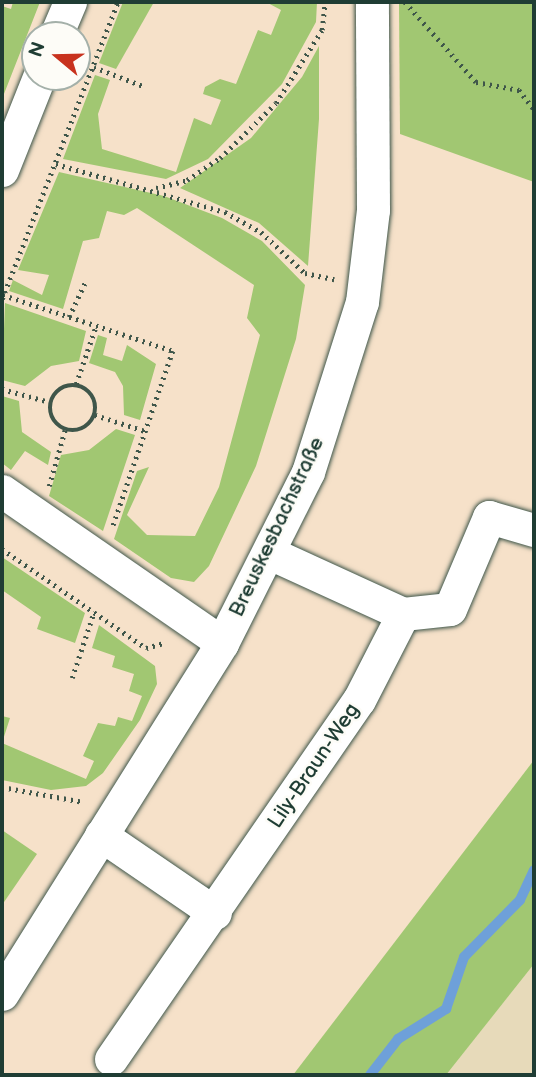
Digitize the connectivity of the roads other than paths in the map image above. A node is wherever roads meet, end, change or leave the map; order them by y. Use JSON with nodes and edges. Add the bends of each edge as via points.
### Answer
{"nodes":[{"id":1,"x":70,"y":2,"type":"edge"},
{"id":2,"x":372,"y":2,"type":"edge"},
{"id":3,"x":62,"y":21,"type":"edge"},
{"id":4,"x":33,"y":91,"type":"edge"},
{"id":5,"x":2,"y":170,"type":"edge"},
{"id":6,"x":2,"y":491,"type":"edge"},
{"id":7,"x":534,"y":530,"type":"edge"},
{"id":8,"x":270,"y":553,"type":"junction"},
{"id":9,"x":403,"y":614,"type":"junction"},
{"id":10,"x":210,"y":635,"type":"junction"},
{"id":11,"x":101,"y":835,"type":"junction"},
{"id":12,"x":215,"y":913,"type":"junction"},
{"id":13,"x":2,"y":994,"type":"edge"},
{"id":14,"x":110,"y":1059,"type":"dead end"}],
"edges":[{"from":1,"to":3,"type":"street"},
{"from":2,"to":8,"type":"street","name":"Breuskesbachstraße","via":[[373,210],[364,284],[339,388]]},
{"from":4,"to":5,"type":"street"},
{"from":6,"to":10,"type":"street"},
{"from":7,"to":9,"type":"street","via":[[489,517],[450,609]]},
{"from":8,"to":9,"type":"street"},
{"from":8,"to":10,"type":"street","name":"Breuskesbachstraße"},
{"from":9,"to":12,"type":"street","name":"Lily-Braun-Weg","via":[[359,700]]},
{"from":10,"to":11,"type":"street","name":"Breuskesbachstraße"},
{"from":11,"to":12,"type":"street"},
{"from":11,"to":13,"type":"street","name":"Breuskesbachstraße"},
{"from":12,"to":14,"type":"street","name":"Lily-Braun-Weg"}]}
